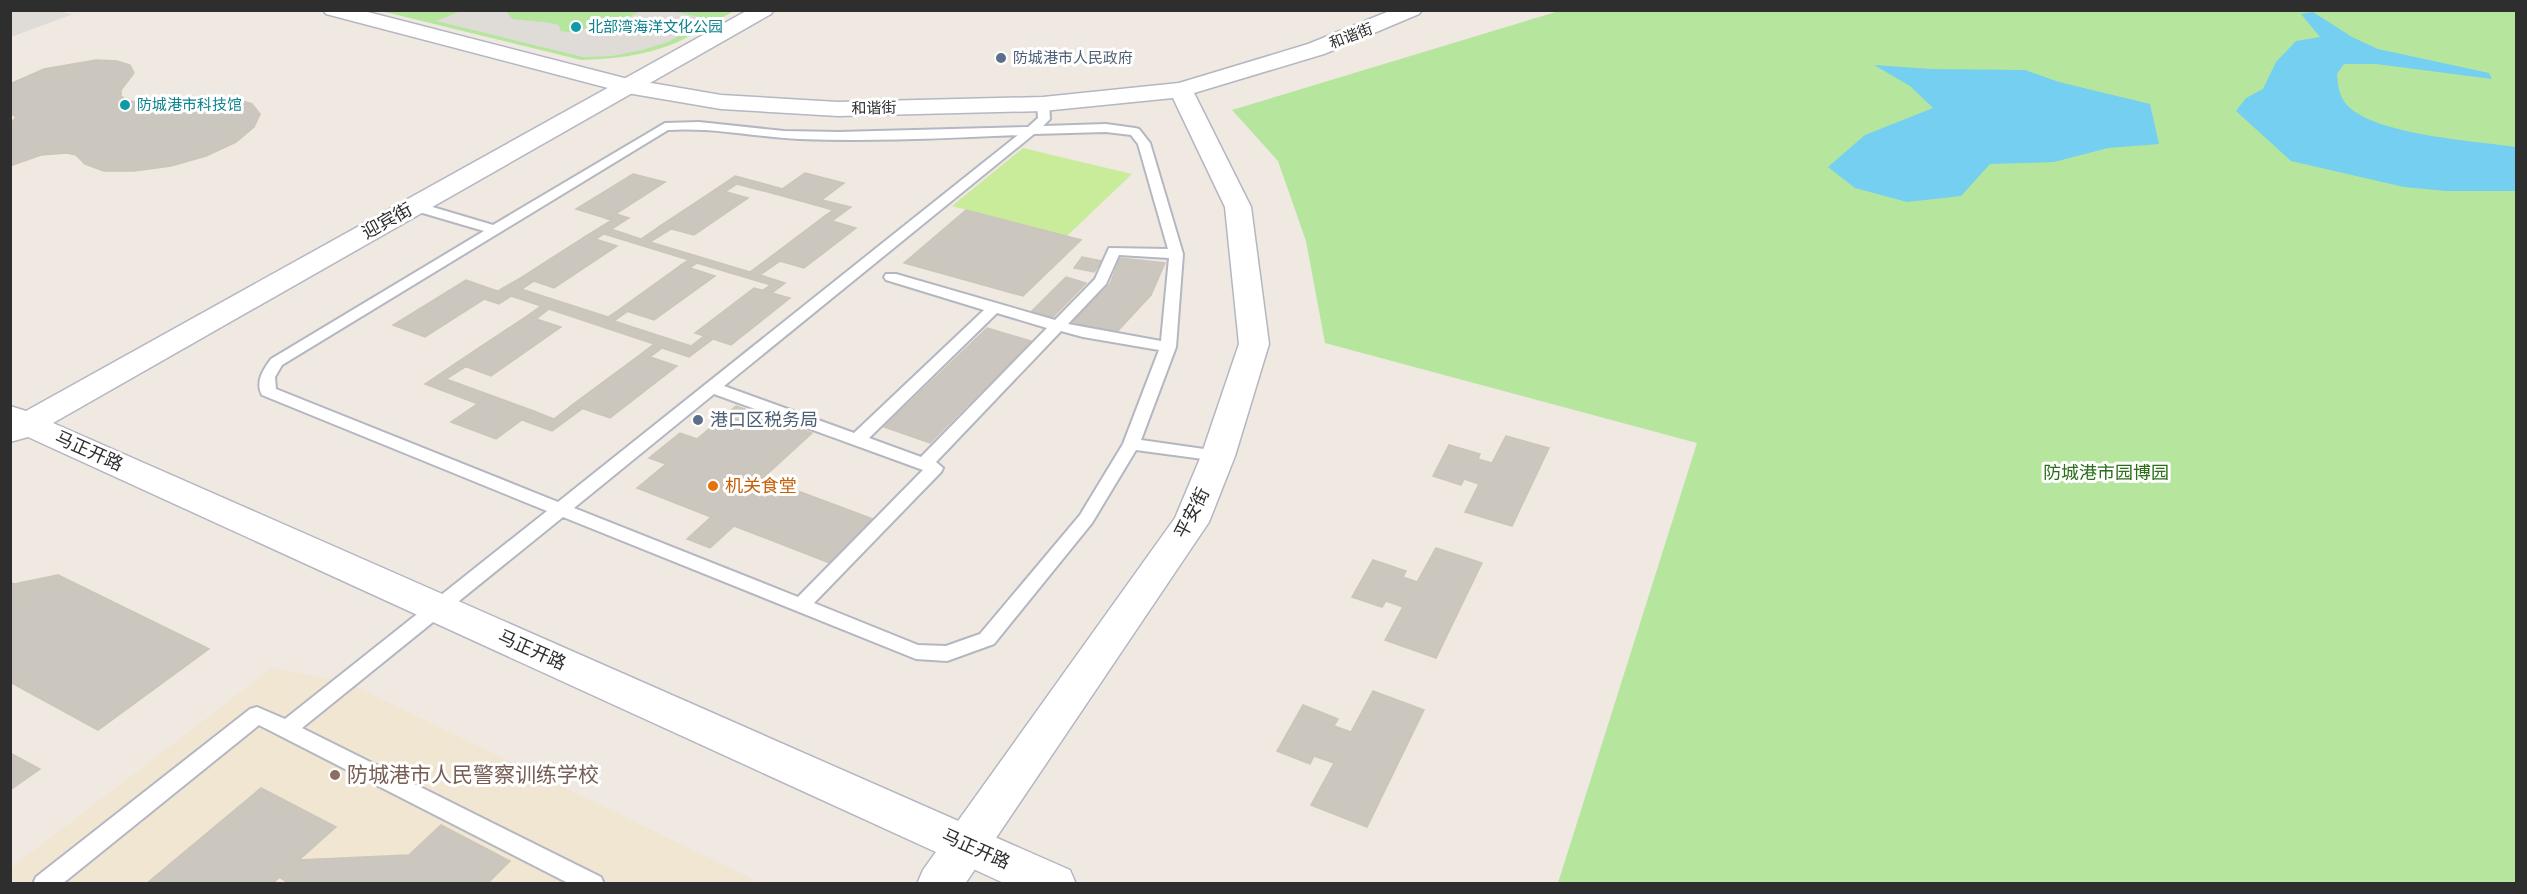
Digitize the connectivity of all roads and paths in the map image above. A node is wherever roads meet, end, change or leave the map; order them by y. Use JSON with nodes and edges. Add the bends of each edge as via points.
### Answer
{"nodes":[{"id":1,"x":333,"y":10,"type":"edge"},
{"id":2,"x":764,"y":10,"type":"edge"},
{"id":3,"x":1412,"y":10,"type":"edge"},
{"id":4,"x":627,"y":86,"type":"junction"},
{"id":5,"x":1181,"y":90,"type":"junction"},
{"id":6,"x":1043,"y":104,"type":"junction"},
{"id":7,"x":1033,"y":129,"type":"junction"},
{"id":8,"x":414,"y":206,"type":"junction"},
{"id":9,"x":495,"y":230,"type":"junction"},
{"id":10,"x":1176,"y":254,"type":"junction"},
{"id":11,"x":891,"y":277,"type":"dead end"},
{"id":12,"x":994,"y":308,"type":"junction"},
{"id":13,"x":1058,"y":326,"type":"junction"},
{"id":14,"x":1168,"y":347,"type":"junction"},
{"id":15,"x":713,"y":388,"type":"junction"},
{"id":16,"x":16,"y":424,"type":"edge"},
{"id":17,"x":857,"y":440,"type":"junction"},
{"id":18,"x":1131,"y":444,"type":"junction"},
{"id":19,"x":1218,"y":456,"type":"junction"},
{"id":20,"x":924,"y":464,"type":"junction"},
{"id":21,"x":562,"y":510,"type":"junction"},
{"id":22,"x":801,"y":605,"type":"junction"},
{"id":23,"x":438,"y":608,"type":"junction"},
{"id":24,"x":286,"y":730,"type":"junction"},
{"id":25,"x":967,"y":845,"type":"junction"},
{"id":26,"x":44,"y":884,"type":"edge"},
{"id":27,"x":593,"y":884,"type":"edge"},
{"id":28,"x":939,"y":884,"type":"edge"},
{"id":29,"x":1054,"y":884,"type":"edge"}],
"edges":[{"from":1,"to":4,"type":"street","name":"和谐街"},
{"from":2,"to":4,"type":"street","name":"迎宾街"},
{"from":3,"to":5,"type":"street","name":"和谐街","via":[[1316,49]]},
{"from":4,"to":6,"type":"street","name":"和谐街","via":[[721,102],[837,109]]},
{"from":4,"to":8,"type":"street","name":"迎宾街"},
{"from":5,"to":6,"type":"street","name":"和谐街"},
{"from":5,"to":19,"type":"street","name":"平安街","via":[[1238,207],[1254,344]]},
{"from":6,"to":7,"type":"lane","via":[[1044,119]]},
{"from":7,"to":9,"type":"lane","via":[[895,136],[665,127]]},
{"from":7,"to":10,"type":"lane","via":[[1106,128],[1135,132],[1144,143]]},
{"from":7,"to":15,"type":"lane"},
{"from":8,"to":9,"type":"lane"},
{"from":8,"to":16,"type":"street","name":"迎宾街"},
{"from":9,"to":21,"type":"lane","via":[[276,362],[267,377],[268,392]]},
{"from":10,"to":13,"type":"lane","via":[[1114,251],[1101,281]]},
{"from":10,"to":14,"type":"lane"},
{"from":11,"to":12,"type":"lane"},
{"from":12,"to":13,"type":"lane"},
{"from":12,"to":17,"type":"lane"},
{"from":13,"to":14,"type":"lane"},
{"from":13,"to":20,"type":"lane"},
{"from":14,"to":18,"type":"lane"},
{"from":15,"to":17,"type":"lane"},
{"from":15,"to":21,"type":"lane"},
{"from":16,"to":23,"type":"street","name":"马正开路"},
{"from":17,"to":20,"type":"lane"},
{"from":18,"to":19,"type":"lane"},
{"from":18,"to":22,"type":"lane","via":[[1086,519],[987,639],[947,654],[916,652]]},
{"from":19,"to":25,"type":"street","name":"平安街","via":[[1191,522]]},
{"from":20,"to":22,"type":"lane","via":[[935,468]]},
{"from":21,"to":22,"type":"lane"},
{"from":21,"to":23,"type":"lane"},
{"from":23,"to":24,"type":"lane"},
{"from":23,"to":25,"type":"street","name":"马正开路"},
{"from":24,"to":26,"type":"lane","via":[[257,715]]},
{"from":24,"to":27,"type":"lane"},
{"from":25,"to":28,"type":"street","name":"平安街"},
{"from":25,"to":29,"type":"street","name":"马正开路"}]}
